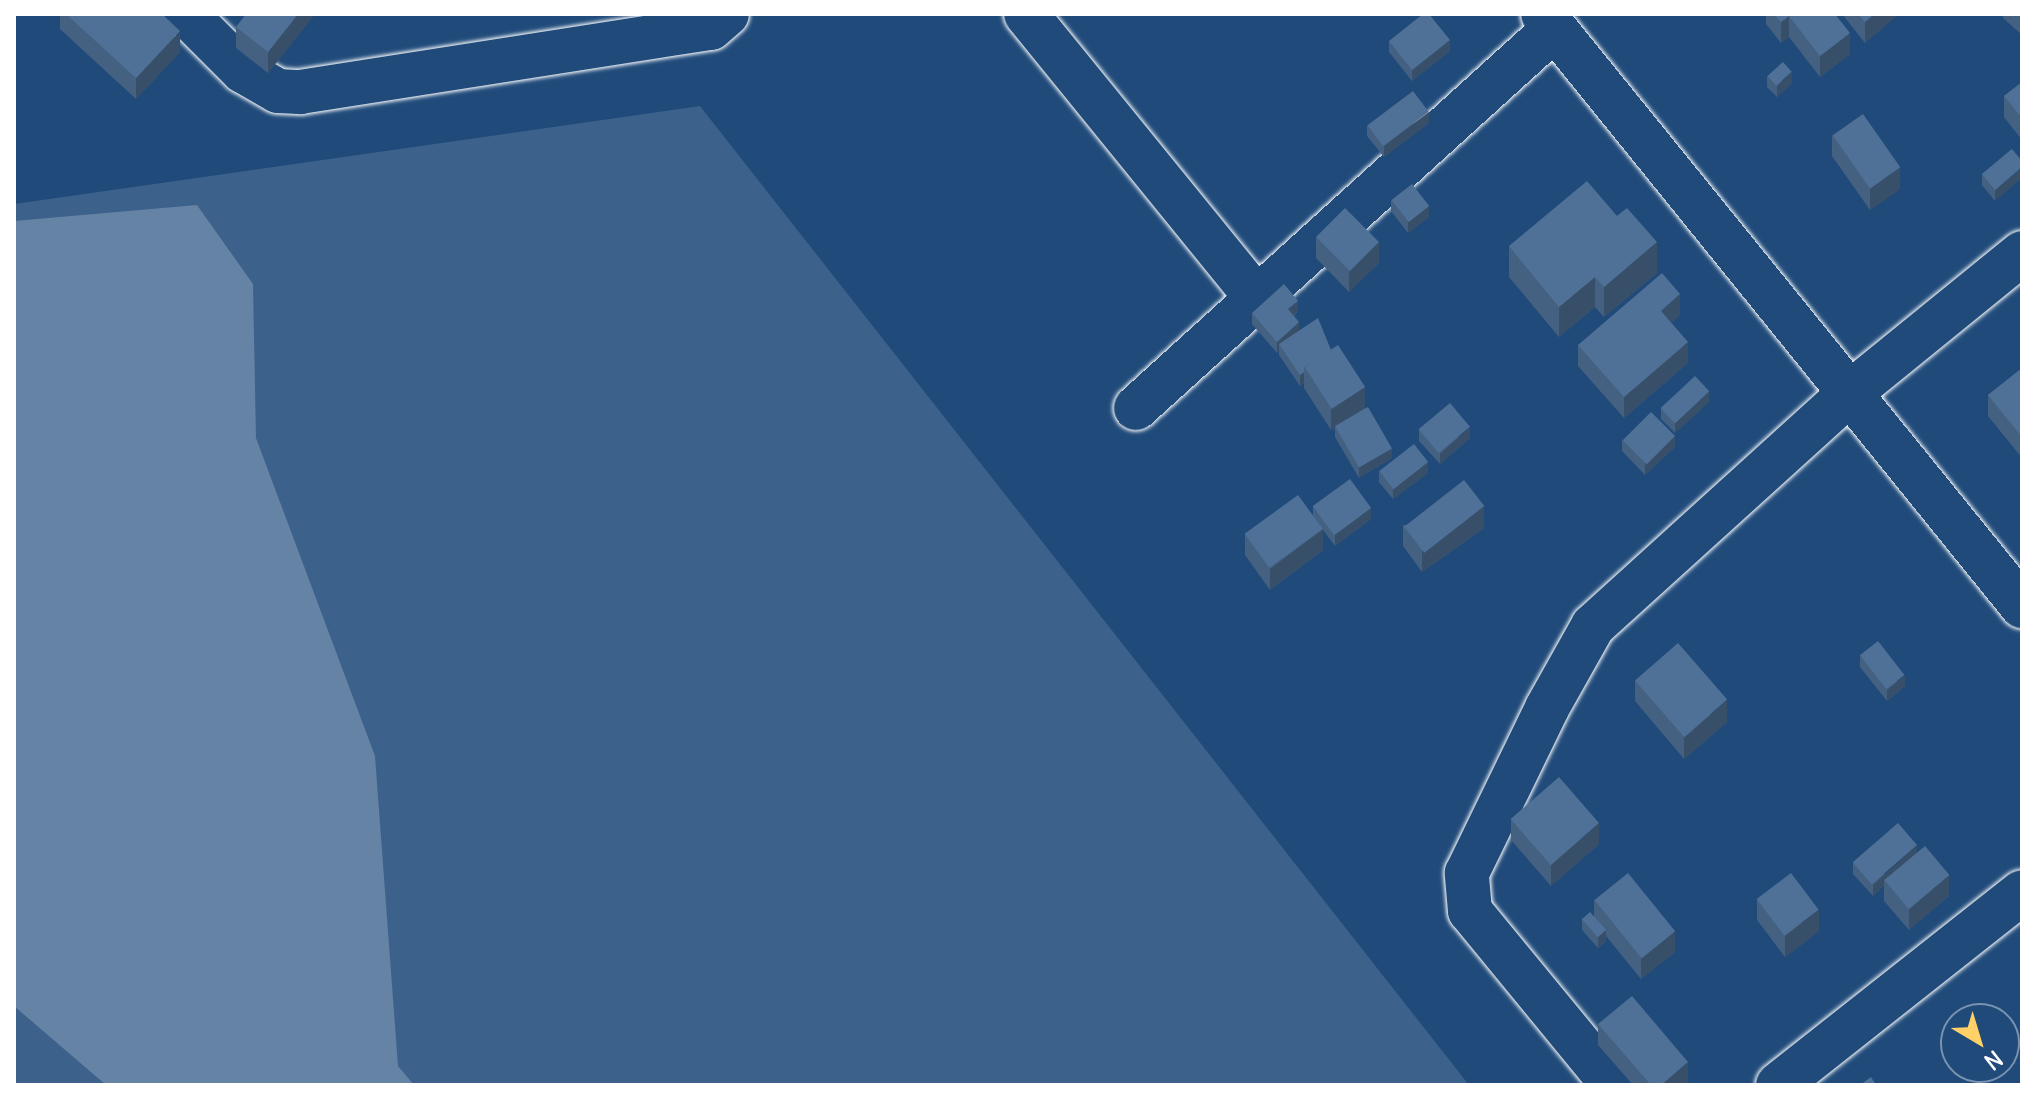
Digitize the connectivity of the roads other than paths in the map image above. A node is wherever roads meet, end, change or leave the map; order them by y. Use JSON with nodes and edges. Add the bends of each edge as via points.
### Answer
{"nodes":[{"id":1,"x":186,"y":14,"type":"edge"},
{"id":2,"x":727,"y":14,"type":"edge"},
{"id":3,"x":1026,"y":14,"type":"edge"},
{"id":4,"x":1548,"y":21,"type":"edge"},
{"id":5,"x":623,"y":26,"type":"edge"},
{"id":6,"x":2022,"y":253,"type":"edge"},
{"id":7,"x":1257,"y":298,"type":"junction"},
{"id":8,"x":1850,"y":393,"type":"junction"},
{"id":9,"x":1136,"y":408,"type":"dead end"},
{"id":10,"x":2022,"y":606,"type":"edge"},
{"id":11,"x":2022,"y":892,"type":"edge"},
{"id":12,"x":1613,"y":1085,"type":"edge"},
{"id":13,"x":1778,"y":1085,"type":"edge"}],
"edges":[{"from":1,"to":5,"type":"street","via":[[243,71],[278,91]]},
{"from":2,"to":5,"type":"street","via":[[711,28]]},
{"from":3,"to":7,"type":"street"},
{"from":4,"to":7,"type":"street"},
{"from":4,"to":8,"type":"street"},
{"from":6,"to":8,"type":"street"},
{"from":7,"to":9,"type":"street"},
{"from":8,"to":10,"type":"street"},
{"from":8,"to":12,"type":"street","via":[[1593,626],[1467,873],[1470,911]]},
{"from":11,"to":13,"type":"street"}]}
